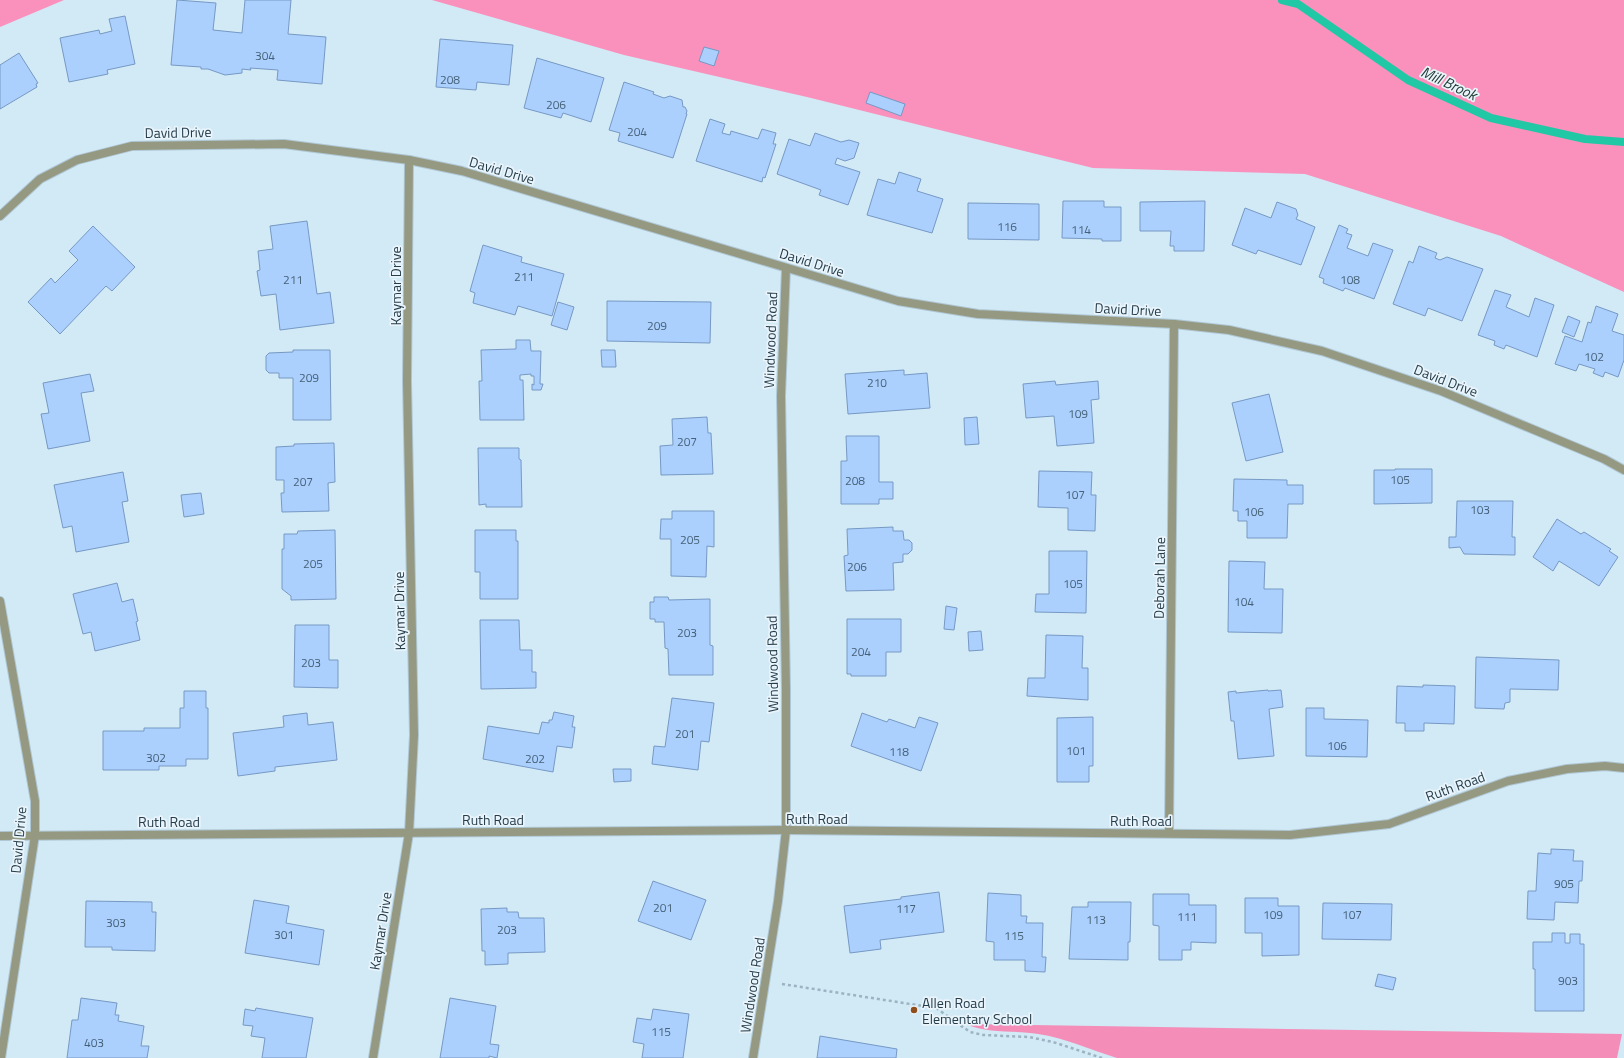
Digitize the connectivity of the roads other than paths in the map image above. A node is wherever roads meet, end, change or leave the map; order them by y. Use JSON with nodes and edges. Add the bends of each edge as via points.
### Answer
{"nodes":[{"id":1,"x":409,"y":160,"type":"junction"},
{"id":2,"x":0,"y":216,"type":"edge"},
{"id":3,"x":786,"y":268,"type":"junction"},
{"id":4,"x":1174,"y":324,"type":"junction"},
{"id":5,"x":1624,"y":470,"type":"edge"},
{"id":6,"x":0,"y":601,"type":"edge"},
{"id":7,"x":1624,"y":768,"type":"edge"},
{"id":8,"x":786,"y":830,"type":"junction"},
{"id":9,"x":409,"y":833,"type":"junction"},
{"id":10,"x":1169,"y":833,"type":"junction"},
{"id":11,"x":35,"y":835,"type":"junction"},
{"id":12,"x":0,"y":836,"type":"edge"},
{"id":13,"x":1,"y":1058,"type":"edge"},
{"id":14,"x":373,"y":1058,"type":"edge"},
{"id":15,"x":753,"y":1058,"type":"edge"}],
"edges":[{"from":1,"to":2,"type":"street","name":"David Drive","via":[[284,144],[132,146],[77,160],[40,179]]},
{"from":1,"to":3,"type":"street","name":"David Drive","via":[[462,171]]},
{"from":1,"to":9,"type":"street","name":"Kaymar Drive","via":[[407,381],[414,735]]},
{"from":3,"to":4,"type":"street","name":"David Drive","via":[[898,301],[978,314]]},
{"from":3,"to":8,"type":"street","name":"Windwood Road","via":[[781,396]]},
{"from":4,"to":5,"type":"street","name":"David Drive","via":[[1229,330],[1322,351],[1441,391],[1604,459]]},
{"from":4,"to":10,"type":"street","name":"Deborah Lane"},
{"from":6,"to":11,"type":"street","name":"David Drive","via":[[35,801]]},
{"from":7,"to":10,"type":"street","name":"Ruth Road","via":[[1605,766],[1567,769],[1508,782],[1389,824],[1290,835]]},
{"from":8,"to":9,"type":"street","name":"Ruth Road"},
{"from":8,"to":10,"type":"street","name":"Ruth Road"},
{"from":8,"to":15,"type":"street","name":"Windwood Road","via":[[778,901]]},
{"from":9,"to":11,"type":"street","name":"Ruth Road"},
{"from":9,"to":14,"type":"street","name":"Kaymar Drive"},
{"from":11,"to":12,"type":"street","name":"Ruth Road"},
{"from":11,"to":13,"type":"street","name":"David Drive"}]}
